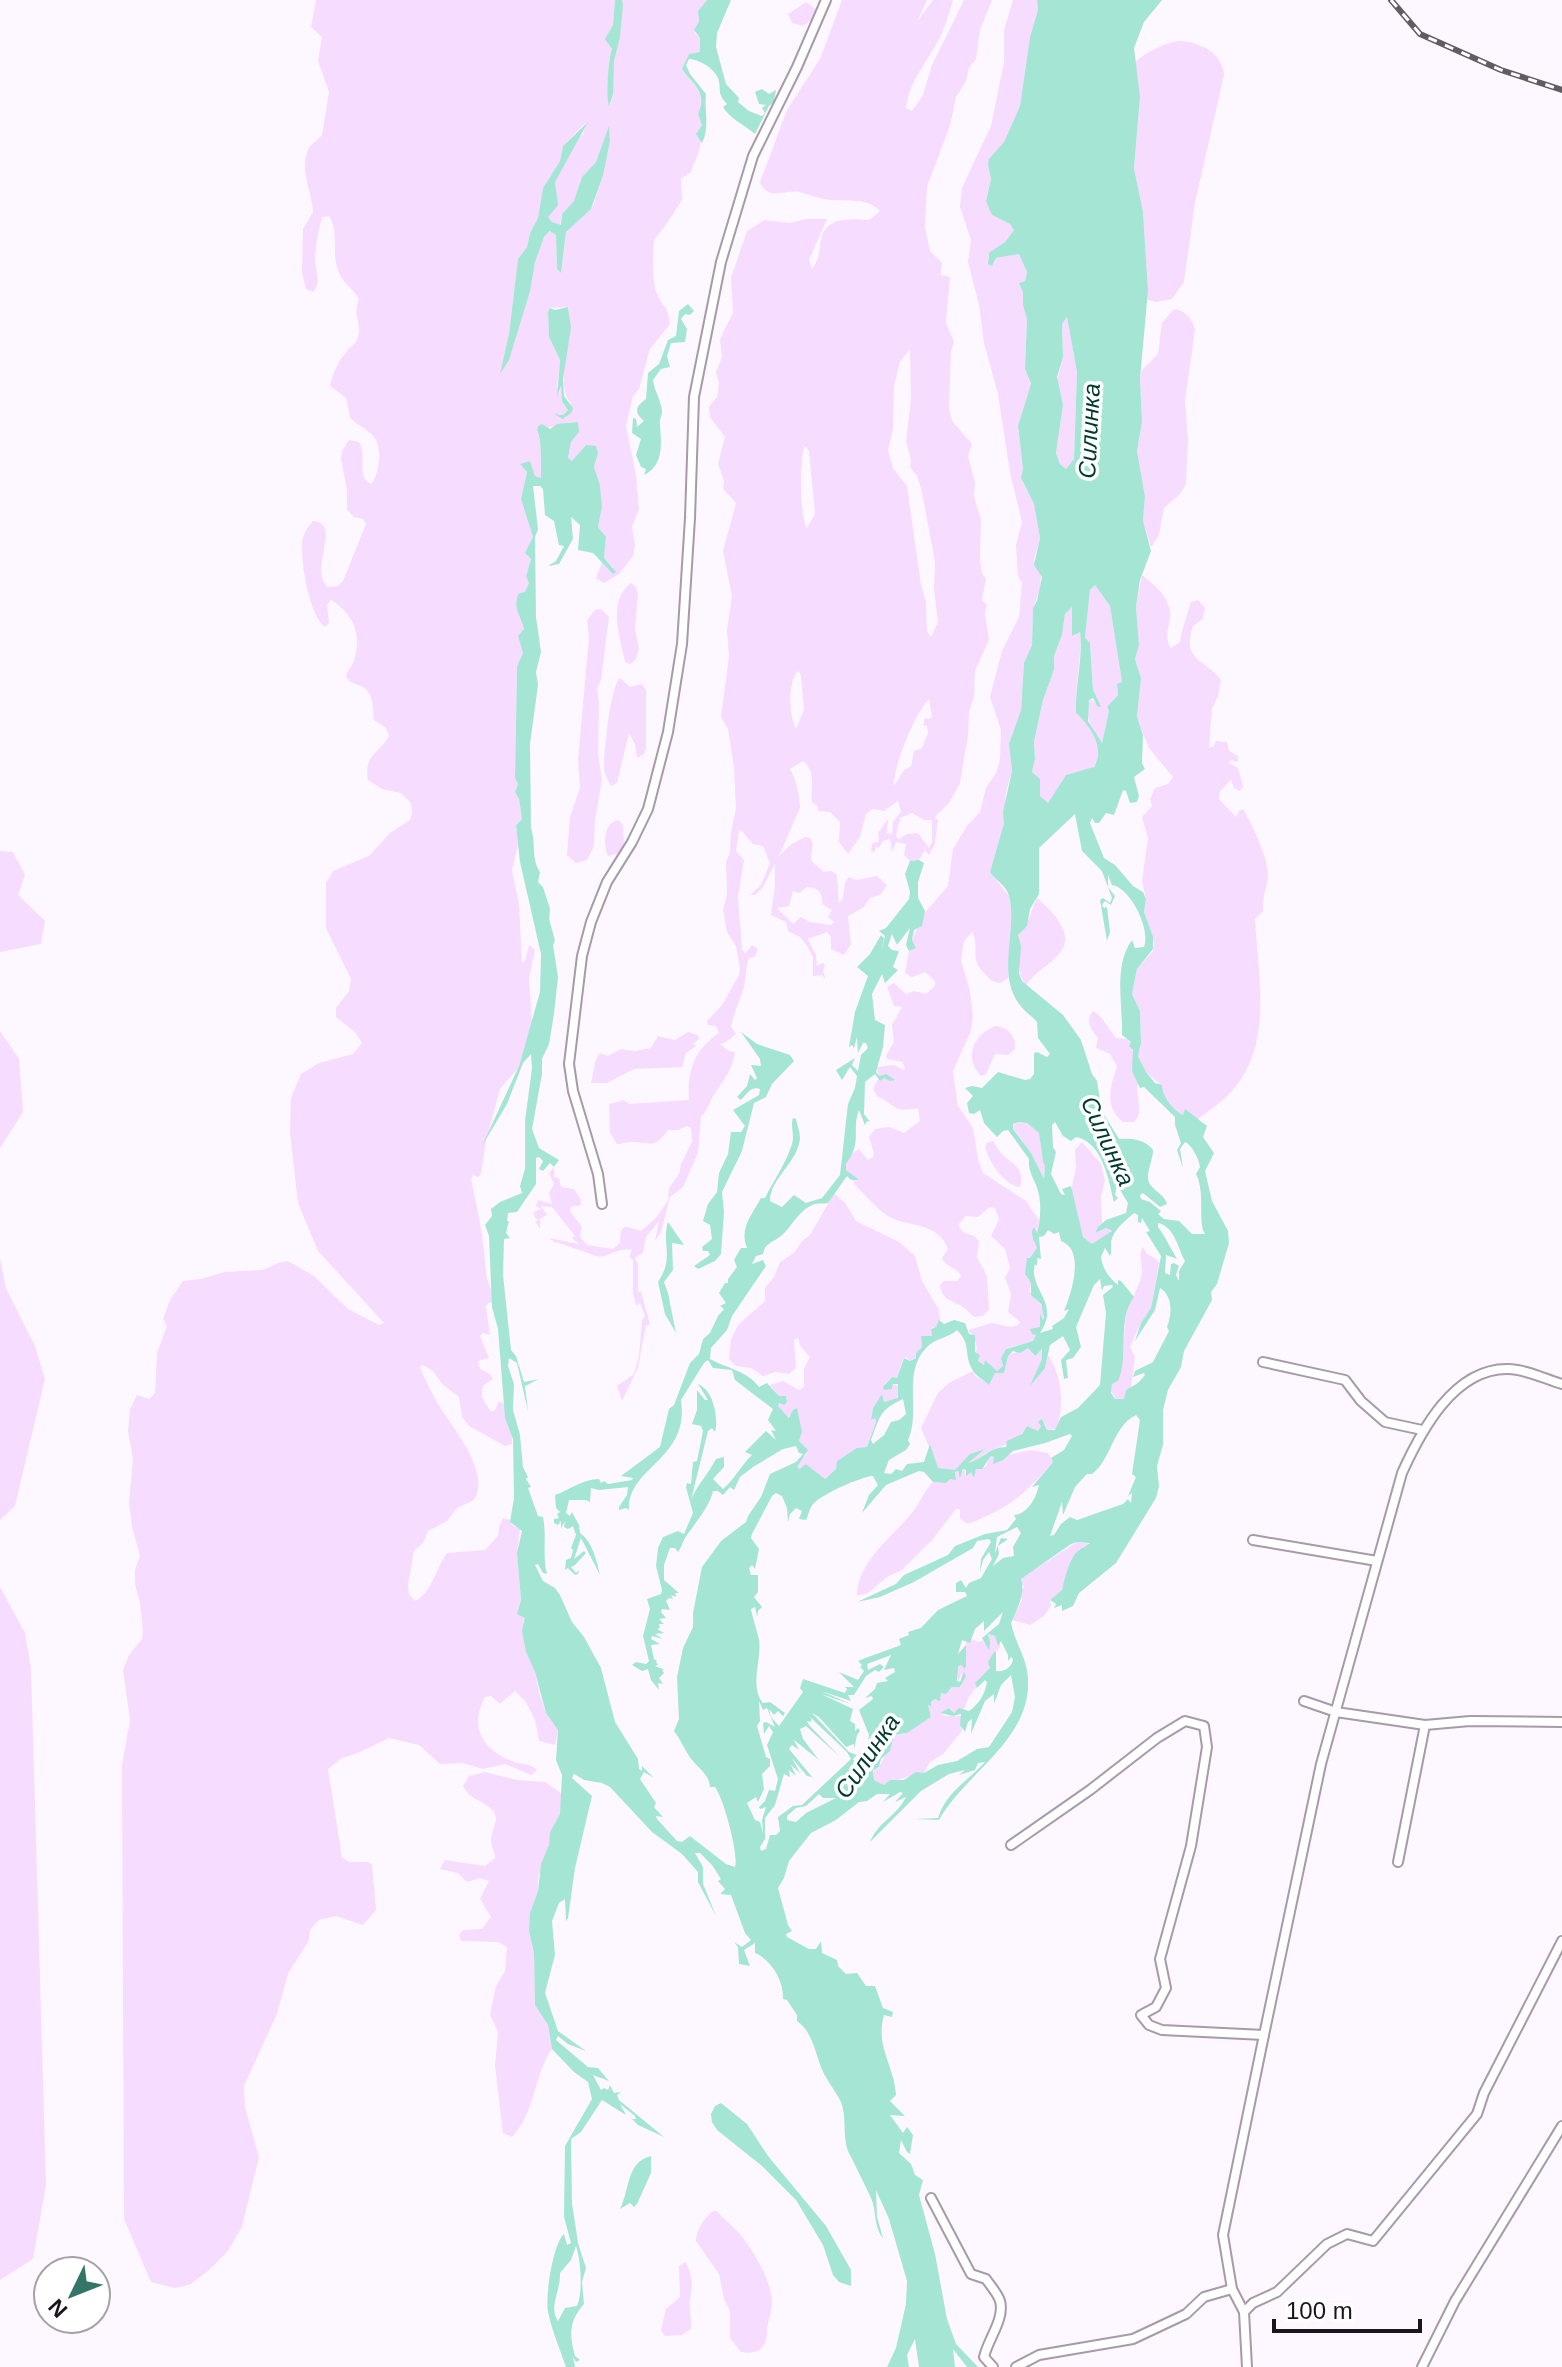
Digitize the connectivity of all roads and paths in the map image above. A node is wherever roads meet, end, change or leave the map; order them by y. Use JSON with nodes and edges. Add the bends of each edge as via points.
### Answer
{"nodes":[{"id":1,"x":826,"y":0,"type":"edge"},
{"id":2,"x":602,"y":1204,"type":"dead end"},
{"id":3,"x":1263,"y":1362,"type":"dead end"},
{"id":4,"x":1562,"y":1384,"type":"edge"},
{"id":5,"x":1422,"y":1430,"type":"junction"},
{"id":6,"x":1253,"y":1540,"type":"dead end"},
{"id":7,"x":1377,"y":1561,"type":"junction"},
{"id":8,"x":1304,"y":1701,"type":"dead end"},
{"id":9,"x":1336,"y":1712,"type":"junction"},
{"id":10,"x":1562,"y":1722,"type":"edge"},
{"id":11,"x":1425,"y":1725,"type":"junction"},
{"id":12,"x":1011,"y":1845,"type":"dead end"},
{"id":13,"x":1398,"y":1862,"type":"dead end"},
{"id":14,"x":1562,"y":1941,"type":"edge"},
{"id":15,"x":1264,"y":2035,"type":"junction"},
{"id":16,"x":1562,"y":2126,"type":"edge"},
{"id":17,"x":931,"y":2198,"type":"dead end"},
{"id":18,"x":1232,"y":2289,"type":"junction"},
{"id":19,"x":1244,"y":2312,"type":"junction"},
{"id":20,"x":993,"y":2367,"type":"edge"},
{"id":21,"x":1016,"y":2367,"type":"edge"},
{"id":22,"x":1247,"y":2367,"type":"edge"},
{"id":23,"x":1422,"y":2367,"type":"edge"}],
"edges":[{"from":1,"to":2,"type":"street","via":[[753,156],[721,262],[694,397],[682,644],[668,732],[648,809],[607,882],[582,956],[569,1064]]},
{"from":3,"to":5,"type":"street","via":[[1345,1380],[1385,1422]]},
{"from":4,"to":5,"type":"street","via":[[1511,1369],[1486,1371],[1447,1398]]},
{"from":5,"to":7,"type":"street","via":[[1402,1473]]},
{"from":6,"to":7,"type":"street"},
{"from":7,"to":9,"type":"street"},
{"from":8,"to":9,"type":"street"},
{"from":9,"to":11,"type":"street"},
{"from":9,"to":15,"type":"street"},
{"from":10,"to":11,"type":"street"},
{"from":11,"to":13,"type":"street"},
{"from":12,"to":15,"type":"street","via":[[1157,1738],[1185,1721],[1204,1726],[1207,1747],[1191,1846],[1160,1959],[1166,1988],[1156,2007],[1141,2015],[1162,2030]]},
{"from":14,"to":19,"type":"street","via":[[1477,2114],[1413,2195],[1373,2241],[1347,2234],[1327,2244],[1277,2292]]},
{"from":15,"to":18,"type":"street","via":[[1223,2235]]},
{"from":16,"to":23,"type":"street","via":[[1462,2288]]},
{"from":17,"to":20,"type":"street","via":[[971,2274],[986,2279],[1000,2302],[999,2320],[984,2357]]},
{"from":18,"to":19,"type":"street"},
{"from":18,"to":21,"type":"street","via":[[1204,2297],[1186,2314],[1133,2339],[1039,2355]]},
{"from":19,"to":22,"type":"street"}]}
